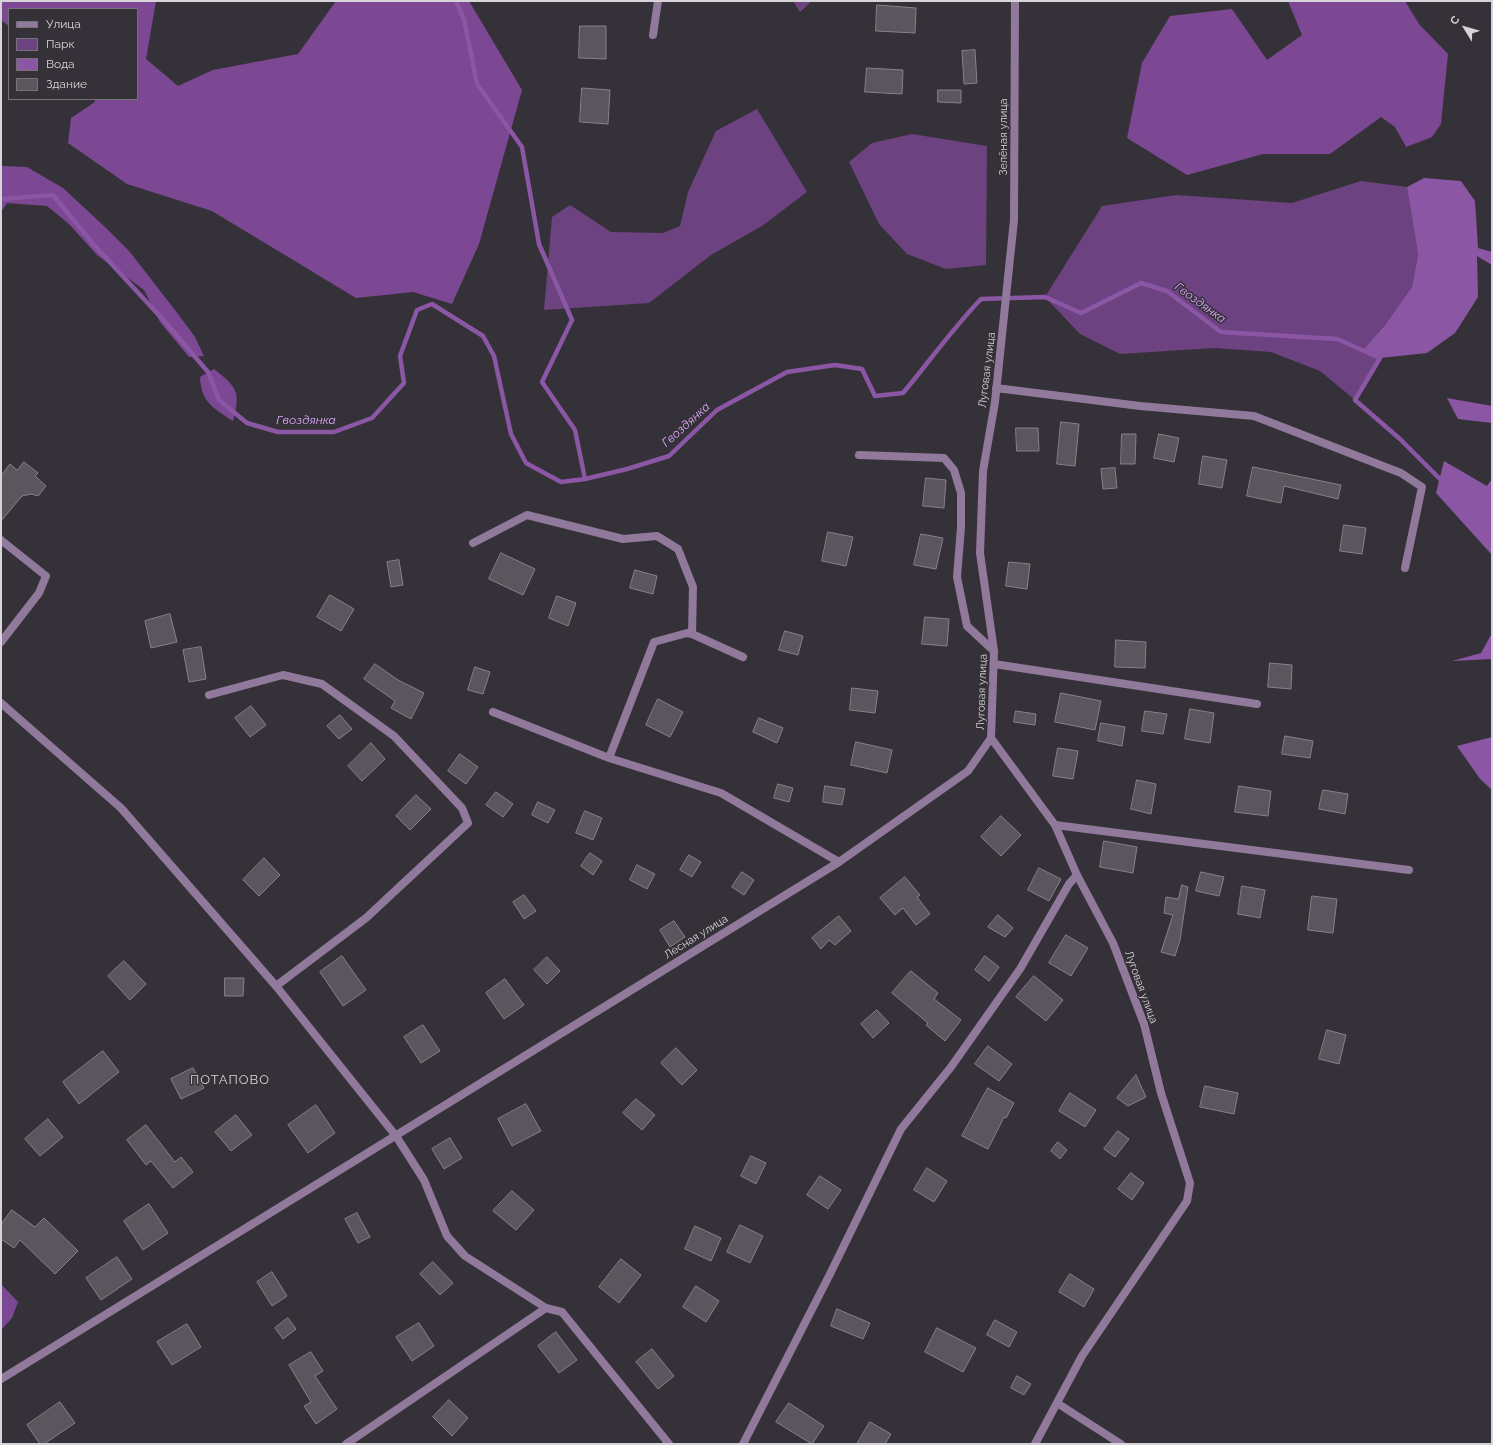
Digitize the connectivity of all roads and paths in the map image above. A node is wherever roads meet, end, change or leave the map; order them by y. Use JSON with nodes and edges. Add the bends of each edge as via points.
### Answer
{"nodes":[{"id":1,"x":658,"y":1,"type":"edge"},
{"id":2,"x":1015,"y":1,"type":"edge"},
{"id":3,"x":653,"y":35,"type":"dead end"},
{"id":4,"x":1004,"y":324,"type":"joint"},
{"id":5,"x":996,"y":388,"type":"junction"},
{"id":6,"x":859,"y":455,"type":"dead end"},
{"id":7,"x":1,"y":540,"type":"edge"},
{"id":8,"x":473,"y":543,"type":"dead end"},
{"id":9,"x":1405,"y":568,"type":"dead end"},
{"id":10,"x":692,"y":634,"type":"junction"},
{"id":11,"x":1,"y":642,"type":"edge"},
{"id":12,"x":994,"y":651,"type":"junction"},
{"id":13,"x":743,"y":657,"type":"dead end"},
{"id":14,"x":994,"y":664,"type":"junction"},
{"id":15,"x":209,"y":695,"type":"dead end"},
{"id":16,"x":1,"y":703,"type":"edge"},
{"id":17,"x":1257,"y":704,"type":"dead end"},
{"id":18,"x":492,"y":712,"type":"dead end"},
{"id":19,"x":991,"y":738,"type":"junction"},
{"id":20,"x":609,"y":758,"type":"junction"},
{"id":21,"x":1055,"y":825,"type":"junction"},
{"id":22,"x":839,"y":862,"type":"junction"},
{"id":23,"x":1409,"y":870,"type":"dead end"},
{"id":24,"x":1077,"y":875,"type":"junction"},
{"id":25,"x":276,"y":986,"type":"junction"},
{"id":26,"x":396,"y":1136,"type":"junction"},
{"id":27,"x":546,"y":1308,"type":"junction"},
{"id":28,"x":1,"y":1379,"type":"edge"},
{"id":29,"x":1057,"y":1403,"type":"junction"},
{"id":30,"x":346,"y":1444,"type":"edge"},
{"id":31,"x":669,"y":1444,"type":"edge"},
{"id":32,"x":743,"y":1444,"type":"edge"},
{"id":33,"x":1035,"y":1444,"type":"edge"},
{"id":34,"x":1121,"y":1444,"type":"edge"}],
"edges":[{"from":1,"to":3,"type":"street"},
{"from":2,"to":4,"type":"street","name":"Зелёная улица","via":[[1014,220]]},
{"from":4,"to":5,"type":"street","name":"Луговая улица"},
{"from":5,"to":9,"type":"street","via":[[1140,406],[1254,416],[1401,473],[1422,487]]},
{"from":5,"to":12,"type":"street","name":"Луговая улица","via":[[983,472],[980,553]]},
{"from":6,"to":12,"type":"street","via":[[944,458],[954,470],[961,493],[957,577],[967,626]]},
{"from":7,"to":11,"type":"street","via":[[46,576],[39,593]]},
{"from":8,"to":10,"type":"street","via":[[527,515],[623,539],[657,536],[678,549],[693,586]]},
{"from":10,"to":13,"type":"street"},
{"from":10,"to":20,"type":"street","via":[[686,633],[654,642]]},
{"from":12,"to":14,"type":"street","name":"Луговая улица"},
{"from":14,"to":17,"type":"street"},
{"from":14,"to":19,"type":"street","name":"Луговая улица"},
{"from":15,"to":25,"type":"street","via":[[283,675],[322,684],[394,736],[462,808],[468,823],[366,918]]},
{"from":16,"to":25,"type":"street","via":[[121,808]]},
{"from":18,"to":20,"type":"street"},
{"from":19,"to":21,"type":"street","name":"Луговая улица"},
{"from":19,"to":22,"type":"street","name":"Лесная улица","via":[[968,771]]},
{"from":20,"to":22,"type":"street","via":[[721,793]]},
{"from":21,"to":23,"type":"street"},
{"from":21,"to":24,"type":"street","name":"Луговая улица"},
{"from":22,"to":26,"type":"street","name":"Лесная улица"},
{"from":24,"to":29,"type":"street","name":"Луговая улица","via":[[1114,943],[1144,1024],[1161,1093],[1190,1183],[1187,1201],[1082,1356]]},
{"from":24,"to":32,"type":"street","via":[[1069,884],[1020,969],[951,1067],[901,1129]]},
{"from":25,"to":26,"type":"street"},
{"from":26,"to":27,"type":"street","via":[[424,1180],[447,1236],[465,1256]]},
{"from":26,"to":28,"type":"street","name":"Лесная улица"},
{"from":27,"to":30,"type":"street"},
{"from":27,"to":31,"type":"street","via":[[562,1312]]},
{"from":29,"to":33,"type":"street","name":"Луговая улица"},
{"from":29,"to":34,"type":"street"}]}
